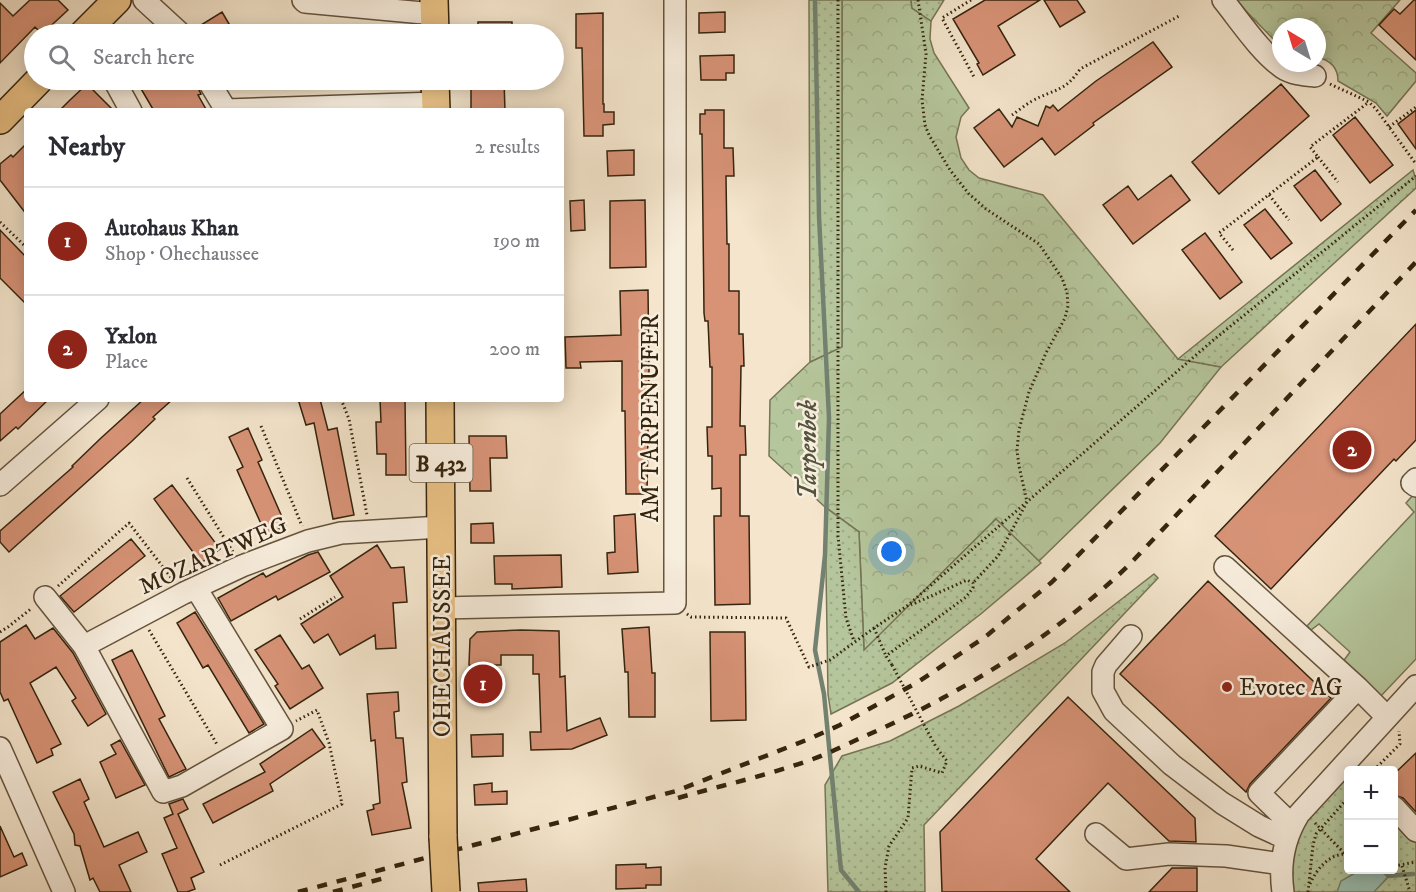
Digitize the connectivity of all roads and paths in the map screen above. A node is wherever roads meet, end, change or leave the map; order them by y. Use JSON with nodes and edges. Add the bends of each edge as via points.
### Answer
{"nodes":[{"id":1,"x":117,"y":0,"type":"edge"},
{"id":2,"x":144,"y":0,"type":"edge"},
{"id":3,"x":303,"y":0,"type":"edge"},
{"id":4,"x":675,"y":0,"type":"edge"},
{"id":5,"x":838,"y":0,"type":"edge"},
{"id":6,"x":918,"y":0,"type":"edge"},
{"id":7,"x":971,"y":0,"type":"edge"},
{"id":8,"x":1223,"y":0,"type":"edge"},
{"id":9,"x":1181,"y":15,"type":"dead end"},
{"id":10,"x":434,"y":16,"type":"edge"},
{"id":11,"x":94,"y":24,"type":"edge"},
{"id":12,"x":171,"y":24,"type":"edge"},
{"id":13,"x":1315,"y":76,"type":"joint"},
{"id":14,"x":974,"y":77,"type":"dead end"},
{"id":15,"x":29,"y":90,"type":"edge"},
{"id":16,"x":119,"y":90,"type":"edge"},
{"id":17,"x":214,"y":90,"type":"edge"},
{"id":18,"x":436,"y":98,"type":"edge"},
{"id":19,"x":1369,"y":102,"type":"junction"},
{"id":20,"x":1416,"y":106,"type":"edge"},
{"id":21,"x":129,"y":108,"type":"edge"},
{"id":22,"x":225,"y":108,"type":"edge"},
{"id":23,"x":261,"y":108,"type":"edge"},
{"id":24,"x":1012,"y":115,"type":"dead end"},
{"id":25,"x":0,"y":120,"type":"edge"},
{"id":26,"x":1389,"y":127,"type":"junction"},
{"id":27,"x":1318,"y":157,"type":"junction"},
{"id":28,"x":1416,"y":164,"type":"edge"},
{"id":29,"x":1416,"y":176,"type":"edge"},
{"id":30,"x":1338,"y":182,"type":"dead end"},
{"id":31,"x":1269,"y":195,"type":"junction"},
{"id":32,"x":1289,"y":220,"type":"dead end"},
{"id":33,"x":0,"y":222,"type":"edge"},
{"id":34,"x":24,"y":245,"type":"edge"},
{"id":35,"x":1233,"y":250,"type":"dead end"},
{"id":36,"x":95,"y":402,"type":"edge"},
{"id":37,"x":342,"y":402,"type":"edge"},
{"id":38,"x":440,"y":402,"type":"edge"},
{"id":39,"x":261,"y":426,"type":"dead end"},
{"id":40,"x":186,"y":478,"type":"dead end"},
{"id":41,"x":1416,"y":479,"type":"edge"},
{"id":42,"x":0,"y":485,"type":"edge"},
{"id":43,"x":1416,"y":486,"type":"edge"},
{"id":44,"x":1027,"y":502,"type":"junction"},
{"id":45,"x":441,"y":527,"type":"junction"},
{"id":46,"x":371,"y":531,"type":"junction"},
{"id":47,"x":308,"y":541,"type":"junction"},
{"id":48,"x":242,"y":566,"type":"junction"},
{"id":49,"x":1225,"y":567,"type":"dead end"},
{"id":50,"x":972,"y":583,"type":"junction"},
{"id":51,"x":190,"y":591,"type":"junction"},
{"id":52,"x":45,"y":597,"type":"junction"},
{"id":53,"x":335,"y":597,"type":"dead end"},
{"id":54,"x":675,"y":603,"type":"junction"},
{"id":55,"x":907,"y":606,"type":"junction"},
{"id":56,"x":441,"y":608,"type":"junction"},
{"id":57,"x":141,"y":615,"type":"junction"},
{"id":58,"x":300,"y":620,"type":"dead end"},
{"id":59,"x":874,"y":628,"type":"junction"},
{"id":60,"x":0,"y":632,"type":"edge"},
{"id":61,"x":1131,"y":636,"type":"dead end"},
{"id":62,"x":854,"y":642,"type":"junction"},
{"id":63,"x":84,"y":646,"type":"junction"},
{"id":64,"x":886,"y":656,"type":"junction"},
{"id":65,"x":1358,"y":688,"type":"junction"},
{"id":66,"x":1412,"y":701,"type":"edge"},
{"id":67,"x":1387,"y":717,"type":"junction"},
{"id":68,"x":282,"y":729,"type":"junction"},
{"id":69,"x":0,"y":748,"type":"edge"},
{"id":70,"x":227,"y":761,"type":"junction"},
{"id":71,"x":1354,"y":765,"type":"edge"},
{"id":72,"x":1379,"y":766,"type":"edge"},
{"id":73,"x":1344,"y":802,"type":"edge"},
{"id":74,"x":1398,"y":811,"type":"edge"},
{"id":75,"x":1294,"y":825,"type":"junction"},
{"id":76,"x":1320,"y":828,"type":"junction"},
{"id":77,"x":1416,"y":831,"type":"edge"},
{"id":78,"x":1096,"y":834,"type":"dead end"},
{"id":79,"x":1344,"y":851,"type":"edge"},
{"id":80,"x":1344,"y":854,"type":"edge"},
{"id":81,"x":1416,"y":862,"type":"edge"},
{"id":82,"x":1282,"y":864,"type":"junction"},
{"id":83,"x":220,"y":866,"type":"dead end"},
{"id":84,"x":1398,"y":866,"type":"edge"},
{"id":85,"x":1402,"y":867,"type":"junction"},
{"id":86,"x":1308,"y":890,"type":"edge"},
{"id":87,"x":64,"y":892,"type":"edge"},
{"id":88,"x":446,"y":892,"type":"edge"},
{"id":89,"x":886,"y":892,"type":"edge"},
{"id":90,"x":1283,"y":892,"type":"edge"},
{"id":91,"x":1410,"y":892,"type":"edge"}],
"edges":[{"from":1,"to":11,"type":"main road"},
{"from":2,"to":12,"type":"street"},
{"from":3,"to":10,"type":"street"},
{"from":4,"to":54,"type":"street","name":"AM TARPENUFER"},
{"from":5,"to":62,"type":"path","via":[[838,536],[846,618]]},
{"from":6,"to":44,"type":"path","via":[[926,54],[922,100],[929,135],[969,194],[1039,244],[1067,292],[1065,318],[1029,392],[1019,430],[1017,450]]},
{"from":7,"to":14,"type":"path","via":[[942,18]]},
{"from":8,"to":13,"type":"street","via":[[1284,69]]},
{"from":9,"to":24,"type":"path","via":[[1080,69],[1071,83],[1033,100]]},
{"from":13,"to":19,"type":"path"},
{"from":15,"to":25,"type":"main road"},
{"from":16,"to":21,"type":"street"},
{"from":17,"to":22,"type":"street"},
{"from":18,"to":23,"type":"street"},
{"from":19,"to":26,"type":"path"},
{"from":19,"to":27,"type":"path","via":[[1310,147]]},
{"from":20,"to":26,"type":"path"},
{"from":26,"to":28,"type":"path"},
{"from":27,"to":30,"type":"path"},
{"from":27,"to":31,"type":"path"},
{"from":29,"to":44,"type":"path","via":[[1211,342]]},
{"from":31,"to":32,"type":"path"},
{"from":31,"to":35,"type":"path","via":[[1219,232]]},
{"from":33,"to":34,"type":"path"},
{"from":36,"to":42,"type":"street"},
{"from":37,"to":46,"type":"path"},
{"from":38,"to":45,"type":"main road","name":"OHECHAUSSEE","number":"B 432"},
{"from":39,"to":47,"type":"path"},
{"from":40,"to":48,"type":"path"},
{"from":41,"to":43,"type":"street","via":[[1412,483]]},
{"from":44,"to":50,"type":"path","via":[[998,556]]},
{"from":44,"to":55,"type":"path"},
{"from":45,"to":46,"type":"street","name":"MOZARTWEG"},
{"from":45,"to":56,"type":"main road","name":"OHECHAUSSEE","number":"B 432"},
{"from":46,"to":47,"type":"street","name":"MOZARTWEG"},
{"from":47,"to":48,"type":"street","name":"MOZARTWEG"},
{"from":48,"to":51,"type":"street","name":"MOZARTWEG"},
{"from":49,"to":65,"type":"street"},
{"from":50,"to":55,"type":"path","via":[[958,583]]},
{"from":50,"to":64,"type":"path","via":[[966,597]]},
{"from":51,"to":52,"type":"path","via":[[129,523]]},
{"from":51,"to":57,"type":"street","name":"MOZARTWEG"},
{"from":51,"to":68,"type":"street"},
{"from":52,"to":60,"type":"path"},
{"from":52,"to":63,"type":"street"},
{"from":53,"to":58,"type":"path"},
{"from":54,"to":56,"type":"street"},
{"from":54,"to":62,"type":"path","via":[[691,616],[786,618],[809,667],[830,660]]},
{"from":55,"to":59,"type":"path"},
{"from":56,"to":88,"type":"main road","name":"OHECHAUSSEE","number":"B 432","bridge":true},
{"from":57,"to":63,"type":"street","name":"MOZARTWEG"},
{"from":57,"to":70,"type":"path"},
{"from":59,"to":62,"type":"path"},
{"from":59,"to":64,"type":"path"},
{"from":61,"to":75,"type":"street","via":[[1103,672],[1103,691],[1114,711],[1172,765],[1222,803],[1259,826]]},
{"from":63,"to":70,"type":"street","via":[[163,792]]},
{"from":64,"to":89,"type":"path","bridge":true,"via":[[947,760],[942,773],[919,766],[912,768],[908,818],[890,846],[885,868]]},
{"from":65,"to":67,"type":"street"},
{"from":65,"to":75,"type":"street","via":[[1259,793]]},
{"from":66,"to":67,"type":"street"},
{"from":66,"to":72,"type":"path","via":[[1398,723],[1400,744]]},
{"from":67,"to":71,"type":"street"},
{"from":68,"to":70,"type":"street"},
{"from":68,"to":83,"type":"path","via":[[317,710],[329,743],[342,804]]},
{"from":69,"to":87,"type":"street"},
{"from":71,"to":75,"type":"street"},
{"from":73,"to":76,"type":"path"},
{"from":74,"to":77,"type":"street"},
{"from":75,"to":76,"type":"path"},
{"from":75,"to":82,"type":"street"},
{"from":76,"to":79,"type":"path"},
{"from":76,"to":86,"type":"path","via":[[1312,845]]},
{"from":78,"to":82,"type":"street","via":[[1126,859],[1169,854],[1226,856]]},
{"from":80,"to":86,"type":"path","via":[[1320,867]]},
{"from":81,"to":85,"type":"path"},
{"from":82,"to":90,"type":"street"},
{"from":84,"to":85,"type":"path"},
{"from":85,"to":91,"type":"path"}]}
